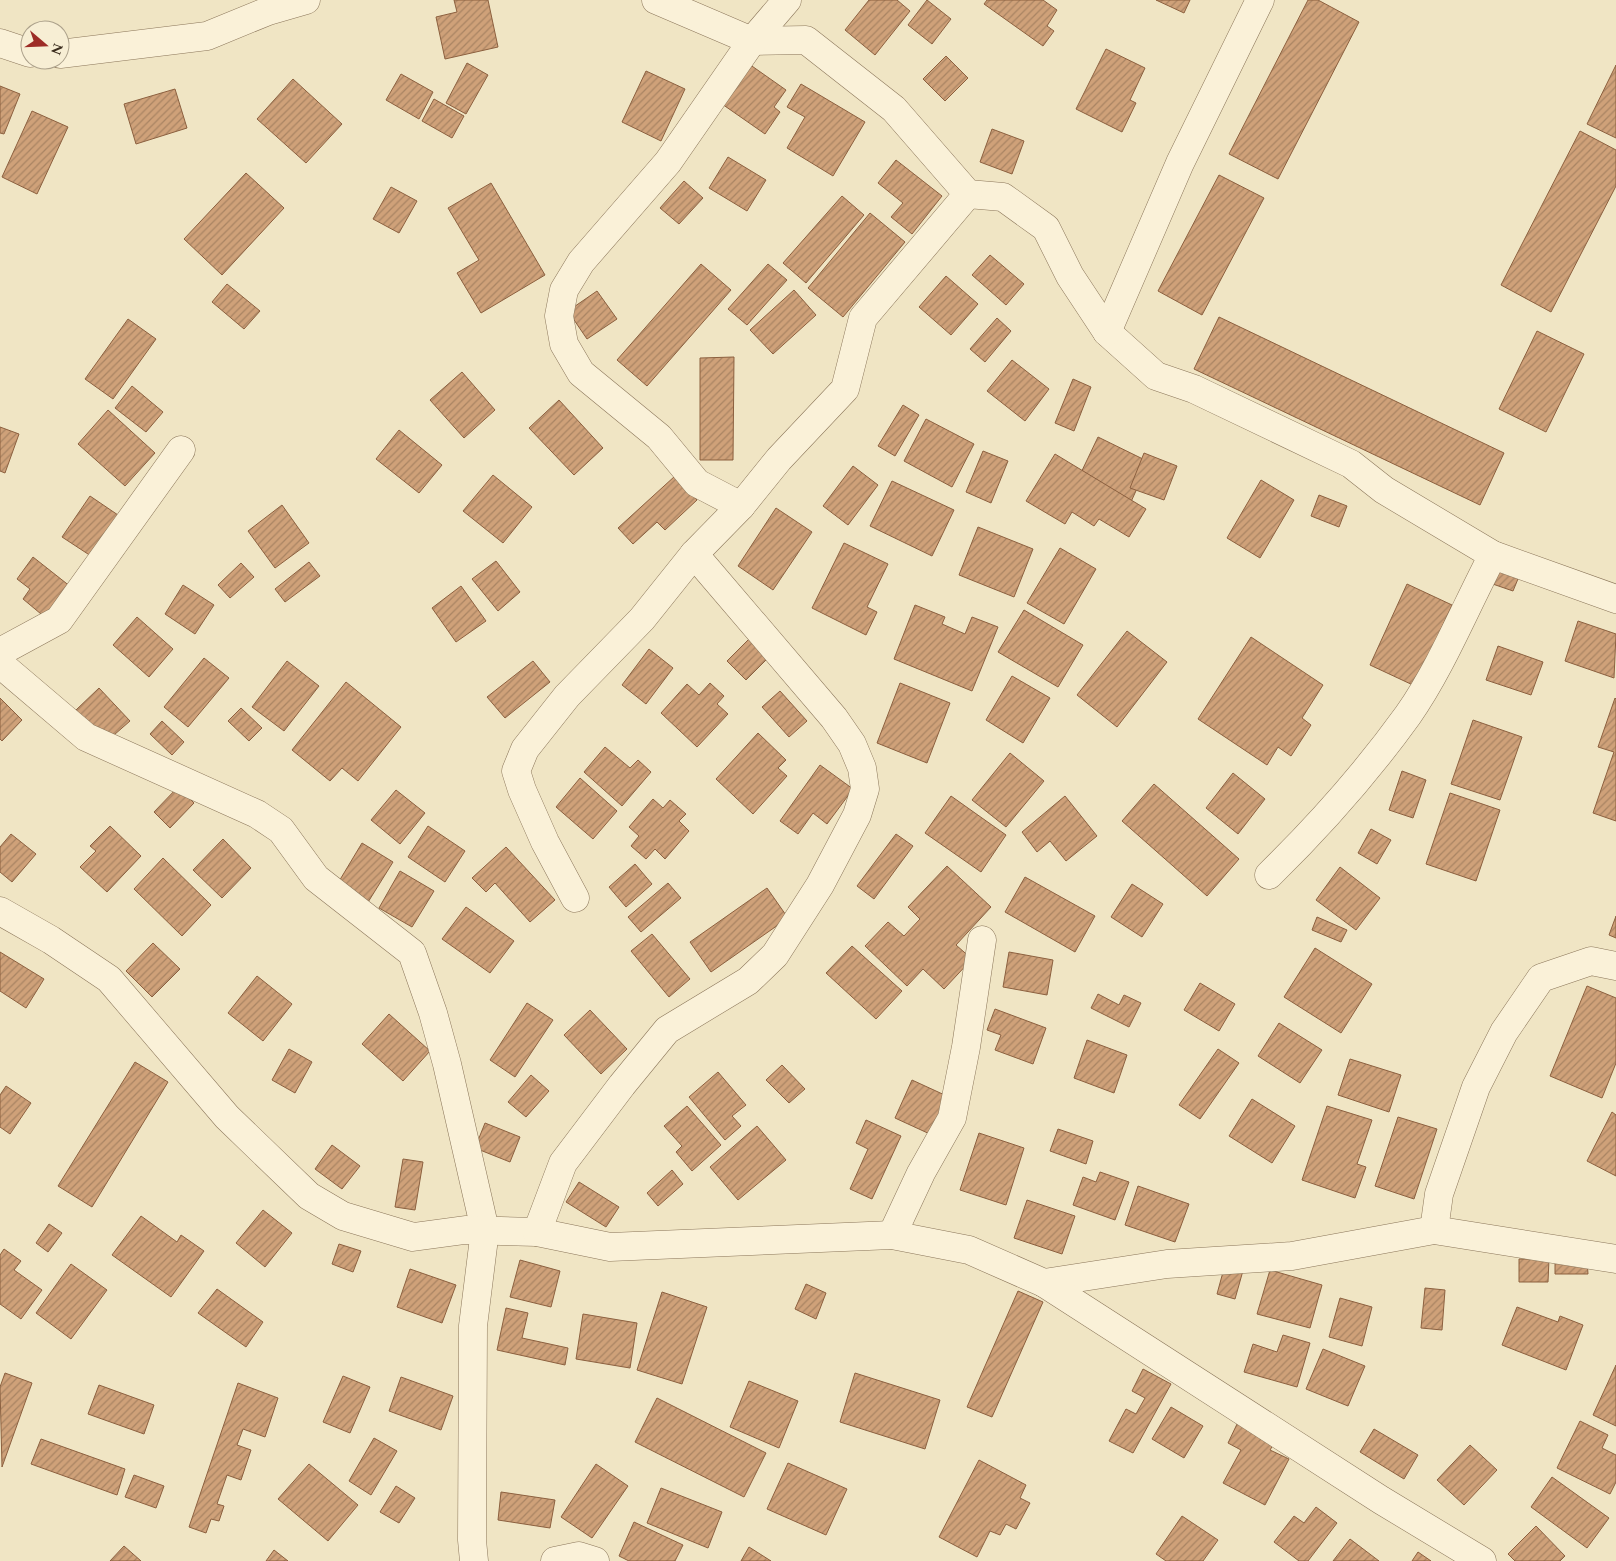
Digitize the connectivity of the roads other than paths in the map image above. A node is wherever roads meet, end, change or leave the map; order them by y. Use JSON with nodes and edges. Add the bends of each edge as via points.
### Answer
{"nodes":[{"id":1,"x":306,"y":0,"type":"edge"},
{"id":2,"x":656,"y":0,"type":"edge"},
{"id":3,"x":787,"y":0,"type":"edge"},
{"id":4,"x":1260,"y":0,"type":"edge"},
{"id":5,"x":268,"y":6,"type":"edge"},
{"id":6,"x":752,"y":41,"type":"junction"},
{"id":7,"x":0,"y":43,"type":"edge"},
{"id":8,"x":20,"y":50,"type":"edge"},
{"id":9,"x":70,"y":53,"type":"edge"},
{"id":10,"x":968,"y":194,"type":"junction"},
{"id":11,"x":1107,"y":332,"type":"junction"},
{"id":12,"x":181,"y":450,"type":"dead end"},
{"id":13,"x":741,"y":506,"type":"junction"},
{"id":14,"x":694,"y":554,"type":"junction"},
{"id":15,"x":1493,"y":555,"type":"junction"},
{"id":16,"x":1616,"y":599,"type":"edge"},
{"id":17,"x":0,"y":652,"type":"edge"},
{"id":18,"x":0,"y":664,"type":"edge"},
{"id":19,"x":1269,"y":875,"type":"dead end"},
{"id":20,"x":575,"y":898,"type":"dead end"},
{"id":21,"x":0,"y":911,"type":"edge"},
{"id":22,"x":982,"y":940,"type":"dead end"},
{"id":23,"x":1616,"y":966,"type":"edge"},
{"id":24,"x":486,"y":1230,"type":"junction"},
{"id":25,"x":1434,"y":1230,"type":"junction"},
{"id":26,"x":537,"y":1232,"type":"junction"},
{"id":27,"x":892,"y":1235,"type":"junction"},
{"id":28,"x":1616,"y":1259,"type":"edge"},
{"id":29,"x":1044,"y":1283,"type":"junction"},
{"id":30,"x":474,"y":1561,"type":"edge"},
{"id":31,"x":554,"y":1561,"type":"edge"},
{"id":32,"x":594,"y":1561,"type":"edge"},
{"id":33,"x":1482,"y":1561,"type":"edge"}],
"edges":[{"from":1,"to":5,"type":"street"},
{"from":2,"to":6,"type":"street"},
{"from":3,"to":6,"type":"street"},
{"from":4,"to":11,"type":"street","via":[[1180,162]]},
{"from":5,"to":9,"type":"street","via":[[207,36]]},
{"from":6,"to":10,"type":"street","via":[[806,40],[894,109]]},
{"from":6,"to":13,"type":"street","via":[[668,162],[581,262],[564,290],[559,316],[564,344],[581,373],[658,437],[697,483]]},
{"from":7,"to":8,"type":"street"},
{"from":10,"to":11,"type":"street","via":[[1003,198],[1046,228],[1070,276]]},
{"from":10,"to":13,"type":"street","via":[[863,318],[845,389]]},
{"from":11,"to":15,"type":"street","via":[[1156,376],[1194,388],[1351,464],[1384,490]]},
{"from":12,"to":17,"type":"street","via":[[60,620]]},
{"from":13,"to":14,"type":"street"},
{"from":14,"to":20,"type":"street","via":[[642,619],[566,696],[525,749],[516,771],[545,842]]},
{"from":14,"to":26,"type":"street","via":[[834,718],[852,744],[862,768],[865,789],[857,815],[820,885],[775,955],[748,981],[667,1030],[563,1163]]},
{"from":15,"to":16,"type":"street"},
{"from":15,"to":19,"type":"street","via":[[1408,715],[1314,831]]},
{"from":18,"to":24,"type":"street","via":[[86,737],[257,814],[280,830],[316,878],[412,953],[447,1064]]},
{"from":21,"to":24,"type":"street","via":[[109,979],[227,1117],[309,1196],[343,1216],[413,1237]]},
{"from":22,"to":27,"type":"street","via":[[952,1118]]},
{"from":23,"to":25,"type":"street","via":[[1591,961],[1541,978],[1504,1032],[1476,1087],[1439,1194]]},
{"from":24,"to":26,"type":"street"},
{"from":24,"to":30,"type":"street","via":[[473,1326]]},
{"from":25,"to":28,"type":"street"},
{"from":25,"to":29,"type":"street","via":[[1292,1256],[1167,1264]]},
{"from":26,"to":27,"type":"street","via":[[610,1247]]},
{"from":27,"to":29,"type":"street","via":[[969,1250]]},
{"from":29,"to":33,"type":"street","via":[[1372,1495]]},
{"from":31,"to":32,"type":"street","via":[[579,1556]]}]}
